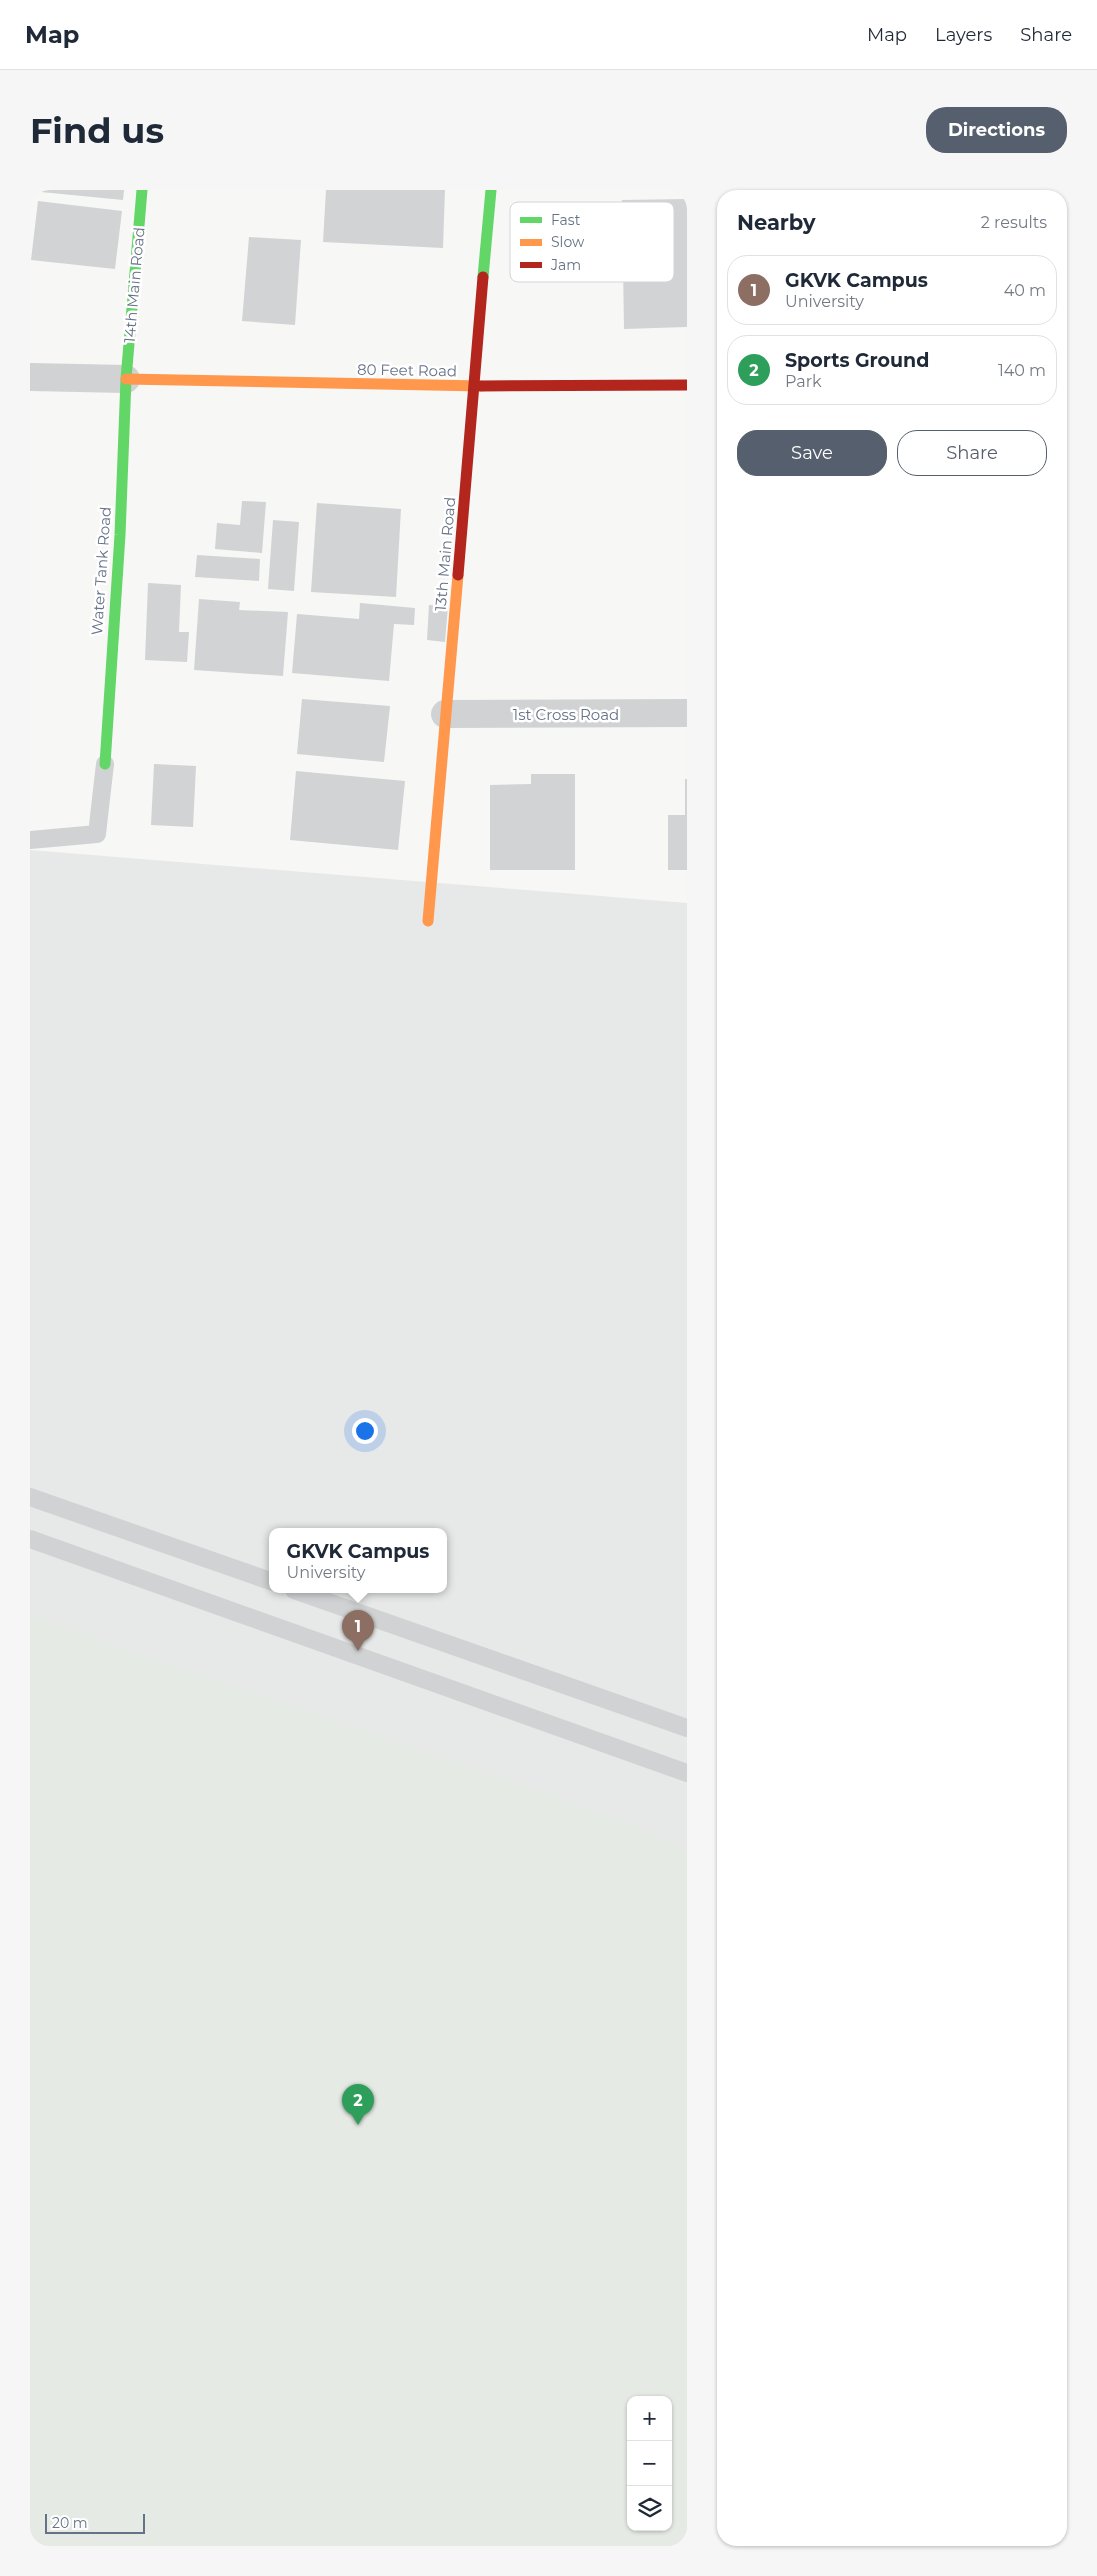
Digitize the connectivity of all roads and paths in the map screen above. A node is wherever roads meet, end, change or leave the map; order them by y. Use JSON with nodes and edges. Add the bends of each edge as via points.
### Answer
{"nodes":[{"id":1,"x":142,"y":190,"type":"edge"},
{"id":2,"x":491,"y":190,"type":"edge"},
{"id":3,"x":30,"y":377,"type":"edge"},
{"id":4,"x":126,"y":379,"type":"junction"},
{"id":5,"x":687,"y":385,"type":"edge"},
{"id":6,"x":475,"y":386,"type":"junction"},
{"id":7,"x":687,"y":713,"type":"edge"},
{"id":8,"x":445,"y":714,"type":"junction"},
{"id":9,"x":105,"y":764,"type":"joint"},
{"id":10,"x":30,"y":840,"type":"edge"},
{"id":11,"x":428,"y":921,"type":"dead end"},
{"id":12,"x":30,"y":1497,"type":"edge"},
{"id":13,"x":30,"y":1538,"type":"edge"},
{"id":14,"x":269,"y":1581,"type":"edge"},
{"id":15,"x":303,"y":1593,"type":"edge"},
{"id":16,"x":687,"y":1728,"type":"edge"},
{"id":17,"x":687,"y":1773,"type":"edge"}],
"edges":[{"from":1,"to":4,"type":"street","name":"14th Main Road"},
{"from":2,"to":6,"type":"street","name":"13th Main Road"},
{"from":3,"to":4,"type":"street"},
{"from":4,"to":6,"type":"street","name":"80 Feet Road"},
{"from":4,"to":9,"type":"street","name":"Water Tank Road","via":[[120,535]]},
{"from":5,"to":6,"type":"street","name":"80 Feet Road"},
{"from":6,"to":8,"type":"street","name":"13th Main Road"},
{"from":7,"to":8,"type":"street","name":"1st Cross Road"},
{"from":8,"to":11,"type":"street","name":"13th Main Road"},
{"from":9,"to":10,"type":"lane","via":[[97,834]]},
{"from":12,"to":14,"type":"lane"},
{"from":13,"to":17,"type":"lane"},
{"from":15,"to":16,"type":"lane"}]}
